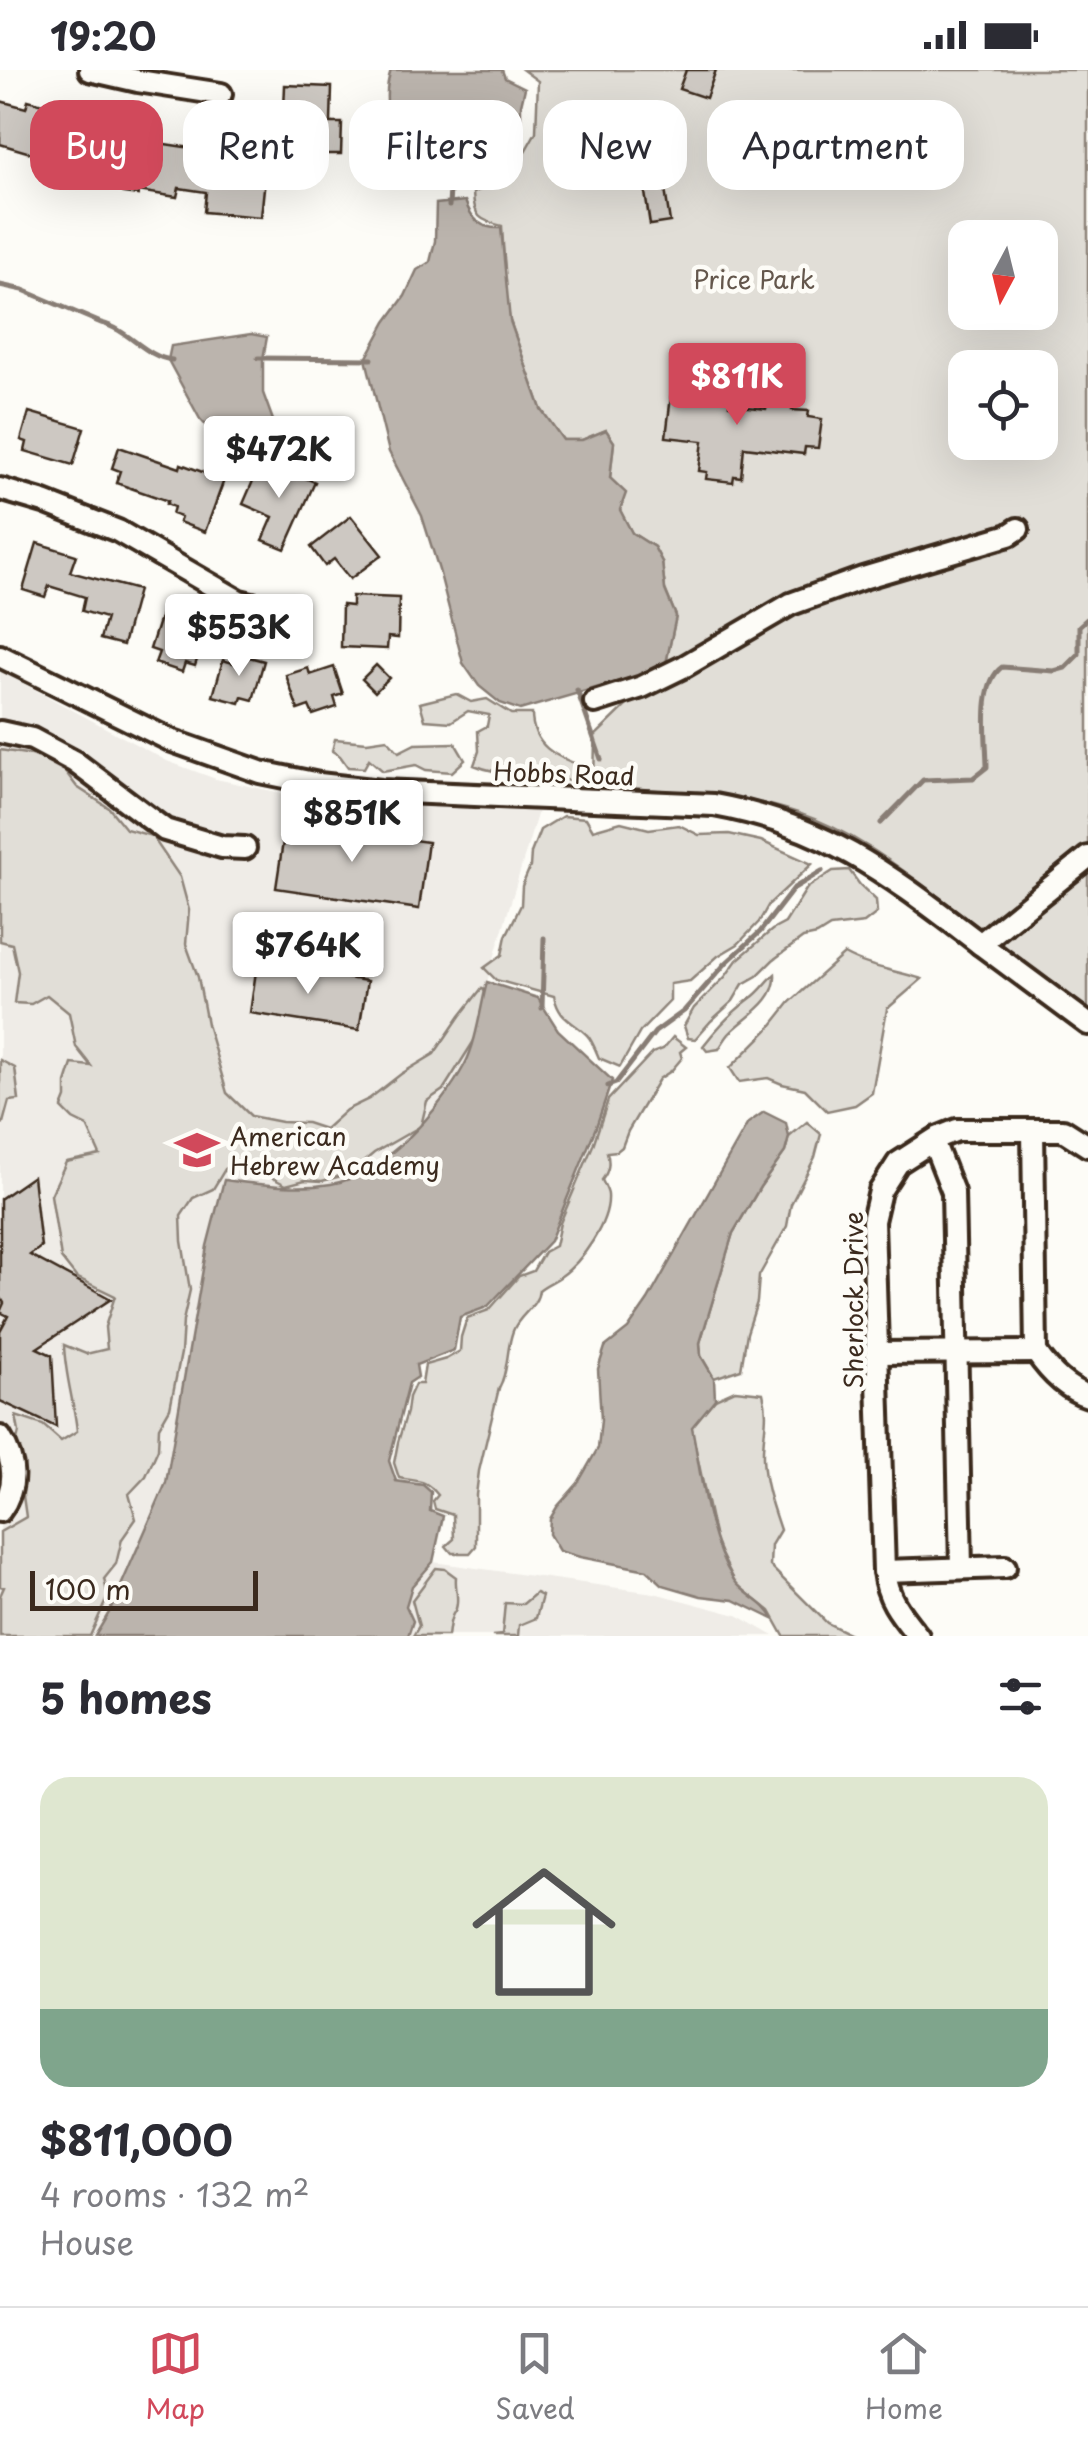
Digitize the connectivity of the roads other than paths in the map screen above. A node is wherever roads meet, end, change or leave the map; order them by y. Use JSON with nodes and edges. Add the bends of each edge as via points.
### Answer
{"nodes":[{"id":1,"x":90,"y":70,"type":"edge"},
{"id":2,"x":221,"y":94,"type":"dead end"},
{"id":3,"x":0,"y":490,"type":"edge"},
{"id":4,"x":1018,"y":529,"type":"dead end"},
{"id":5,"x":269,"y":608,"type":"dead end"},
{"id":6,"x":0,"y":656,"type":"edge"},
{"id":7,"x":595,"y":702,"type":"dead end"},
{"id":8,"x":0,"y":732,"type":"edge"},
{"id":9,"x":245,"y":848,"type":"dead end"},
{"id":10,"x":1088,"y":857,"type":"edge"},
{"id":11,"x":980,"y":944,"type":"junction"},
{"id":12,"x":1088,"y":1024,"type":"edge"},
{"id":13,"x":1033,"y":1130,"type":"junction"},
{"id":14,"x":933,"y":1141,"type":"junction"},
{"id":15,"x":1088,"y":1146,"type":"edge"},
{"id":16,"x":956,"y":1352,"type":"junction"},
{"id":17,"x":1036,"y":1352,"type":"junction"},
{"id":18,"x":876,"y":1353,"type":"junction"},
{"id":19,"x":1088,"y":1396,"type":"edge"},
{"id":20,"x":0,"y":1438,"type":"edge"},
{"id":21,"x":0,"y":1510,"type":"edge"},
{"id":22,"x":1004,"y":1566,"type":"dead end"},
{"id":23,"x":960,"y":1568,"type":"junction"},
{"id":24,"x":884,"y":1571,"type":"junction"},
{"id":25,"x":918,"y":1636,"type":"edge"}],
"edges":[{"from":1,"to":2,"type":"street"},
{"from":3,"to":5,"type":"street","via":[[118,531],[239,601]]},
{"from":4,"to":7,"type":"street","via":[[790,604],[686,666]]},
{"from":6,"to":11,"type":"street","name":"Hobbs Road","via":[[170,740],[260,772],[382,791],[754,812],[866,861]]},
{"from":8,"to":9,"type":"street","via":[[32,738],[74,762],[165,830]]},
{"from":10,"to":11,"type":"street"},
{"from":11,"to":12,"type":"street","name":"Hobbs Road"},
{"from":13,"to":14,"type":"street","name":"Sherlock Drive","via":[[957,1130]]},
{"from":13,"to":15,"type":"street","name":"Sherlock Drive","via":[[1063,1130]]},
{"from":13,"to":17,"type":"street"},
{"from":14,"to":16,"type":"street","via":[[953,1192]]},
{"from":14,"to":18,"type":"street","name":"Sherlock Drive","via":[[898,1163],[880,1191],[872,1221]]},
{"from":16,"to":17,"type":"street"},
{"from":16,"to":18,"type":"street"},
{"from":16,"to":23,"type":"street"},
{"from":17,"to":19,"type":"street","via":[[1072,1391]]},
{"from":18,"to":24,"type":"street","name":"Sherlock Drive"},
{"from":20,"to":21,"type":"street","via":[[13,1476]]},
{"from":22,"to":23,"type":"street"},
{"from":23,"to":24,"type":"street"},
{"from":24,"to":25,"type":"street","name":"Sherlock Drive","via":[[894,1608]]}]}
